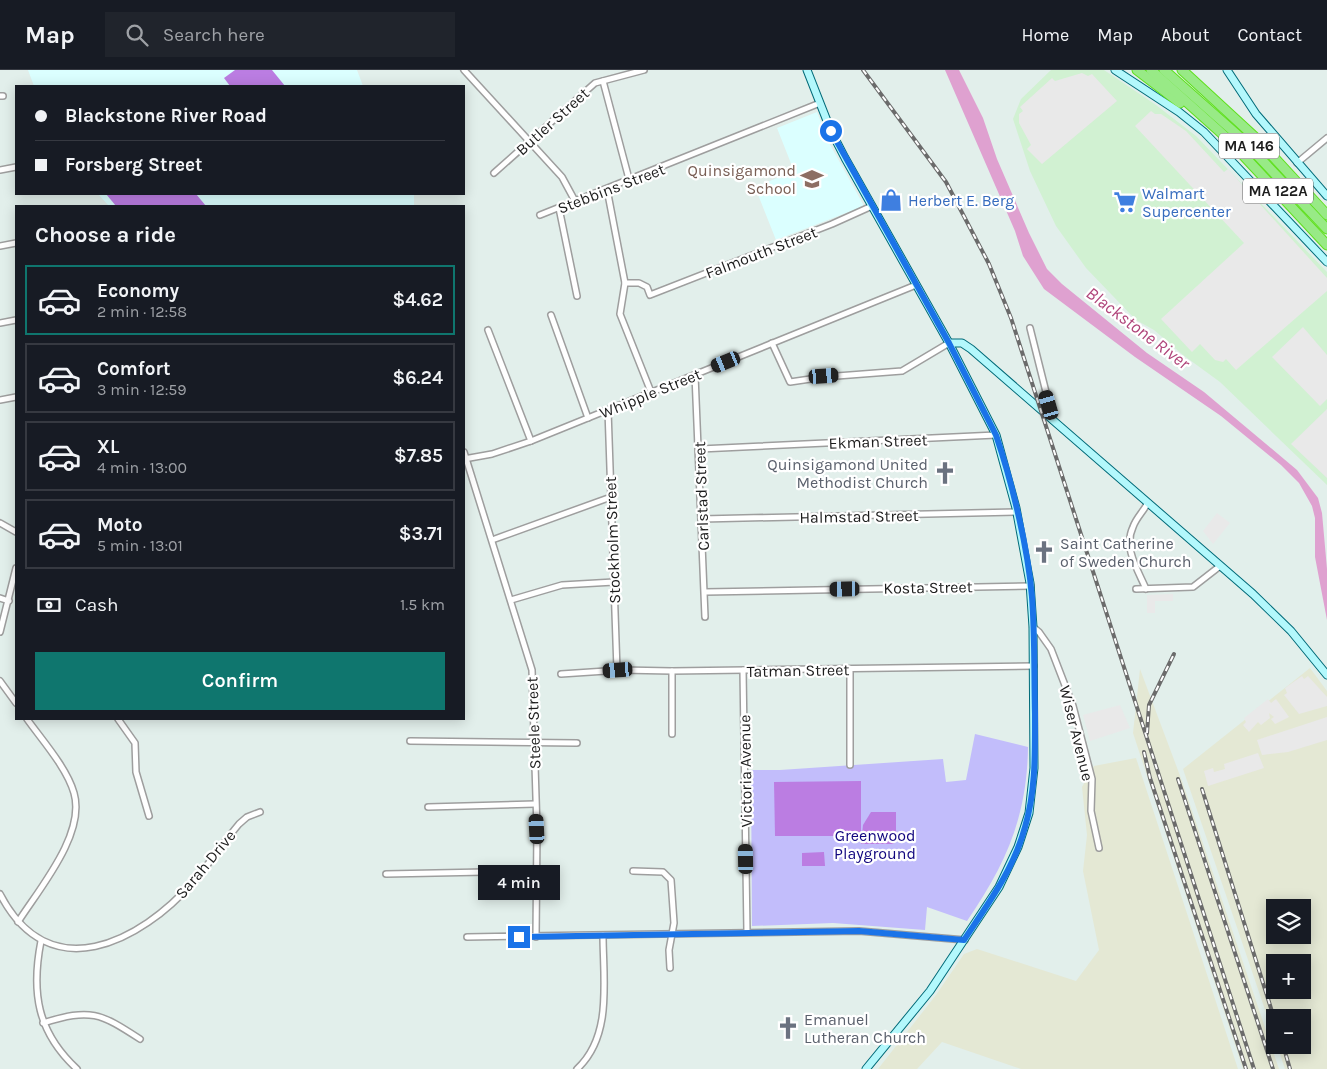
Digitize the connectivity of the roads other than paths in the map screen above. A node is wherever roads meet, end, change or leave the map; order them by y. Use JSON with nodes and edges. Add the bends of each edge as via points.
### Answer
{"nodes":[{"id":1,"x":464,"y":70,"type":"edge"},
{"id":2,"x":644,"y":70,"type":"edge"},
{"id":3,"x":807,"y":70,"type":"edge"},
{"id":4,"x":1115,"y":70,"type":"edge"},
{"id":5,"x":1137,"y":70,"type":"edge"},
{"id":6,"x":1151,"y":70,"type":"edge"},
{"id":7,"x":1164,"y":70,"type":"edge"},
{"id":8,"x":1182,"y":70,"type":"edge"},
{"id":9,"x":1228,"y":70,"type":"edge"},
{"id":10,"x":603,"y":81,"type":"junction"},
{"id":11,"x":820,"y":103,"type":"junction"},
{"id":12,"x":1327,"y":138,"type":"edge"},
{"id":13,"x":1228,"y":139,"type":"junction"},
{"id":14,"x":529,"y":142,"type":"junction"},
{"id":15,"x":1297,"y":163,"type":"junction"},
{"id":16,"x":15,"y":167,"type":"edge"},
{"id":17,"x":0,"y":170,"type":"edge"},
{"id":18,"x":494,"y":173,"type":"dead end"},
{"id":19,"x":628,"y":179,"type":"junction"},
{"id":20,"x":607,"y":189,"type":"junction"},
{"id":21,"x":1327,"y":196,"type":"edge"},
{"id":22,"x":575,"y":201,"type":"junction"},
{"id":23,"x":872,"y":206,"type":"junction"},
{"id":24,"x":559,"y":208,"type":"junction"},
{"id":25,"x":540,"y":215,"type":"dead end"},
{"id":26,"x":1327,"y":215,"type":"edge"},
{"id":27,"x":1327,"y":229,"type":"edge"},
{"id":28,"x":15,"y":243,"type":"edge"},
{"id":29,"x":1327,"y":245,"type":"edge"},
{"id":30,"x":0,"y":246,"type":"edge"},
{"id":31,"x":1327,"y":262,"type":"edge"},
{"id":32,"x":625,"y":283,"type":"junction"},
{"id":33,"x":916,"y":284,"type":"junction"},
{"id":34,"x":577,"y":296,"type":"dead end"},
{"id":35,"x":551,"y":315,"type":"dead end"},
{"id":36,"x":15,"y":320,"type":"edge"},
{"id":37,"x":0,"y":323,"type":"edge"},
{"id":38,"x":1030,"y":328,"type":"dead end"},
{"id":39,"x":488,"y":330,"type":"dead end"},
{"id":40,"x":772,"y":343,"type":"junction"},
{"id":41,"x":949,"y":343,"type":"junction"},
{"id":42,"x":695,"y":375,"type":"junction"},
{"id":43,"x":651,"y":392,"type":"junction"},
{"id":44,"x":15,"y":397,"type":"edge"},
{"id":45,"x":0,"y":400,"type":"edge"},
{"id":46,"x":608,"y":410,"type":"junction"},
{"id":47,"x":588,"y":418,"type":"junction"},
{"id":48,"x":1054,"y":423,"type":"junction"},
{"id":49,"x":996,"y":435,"type":"junction"},
{"id":50,"x":531,"y":441,"type":"junction"},
{"id":51,"x":700,"y":449,"type":"junction"},
{"id":52,"x":465,"y":458,"type":"edge"},
{"id":53,"x":611,"y":497,"type":"junction"},
{"id":54,"x":1147,"y":504,"type":"junction"},
{"id":55,"x":1016,"y":512,"type":"junction"},
{"id":56,"x":702,"y":519,"type":"junction"},
{"id":57,"x":0,"y":523,"type":"edge"},
{"id":58,"x":15,"y":531,"type":"edge"},
{"id":59,"x":492,"y":540,"type":"junction"},
{"id":60,"x":1220,"y":566,"type":"junction"},
{"id":61,"x":15,"y":573,"type":"edge"},
{"id":62,"x":614,"y":582,"type":"junction"},
{"id":63,"x":1031,"y":586,"type":"junction"},
{"id":64,"x":1136,"y":590,"type":"dead end"},
{"id":65,"x":1146,"y":590,"type":"junction"},
{"id":66,"x":705,"y":592,"type":"junction"},
{"id":67,"x":0,"y":598,"type":"edge"},
{"id":68,"x":9,"y":600,"type":"junction"},
{"id":69,"x":511,"y":600,"type":"junction"},
{"id":70,"x":705,"y":617,"type":"dead end"},
{"id":71,"x":1034,"y":627,"type":"junction"},
{"id":72,"x":0,"y":632,"type":"edge"},
{"id":73,"x":1034,"y":666,"type":"junction"},
{"id":74,"x":850,"y":669,"type":"junction"},
{"id":75,"x":618,"y":670,"type":"junction"},
{"id":76,"x":743,"y":670,"type":"junction"},
{"id":77,"x":672,"y":671,"type":"junction"},
{"id":78,"x":561,"y":674,"type":"dead end"},
{"id":79,"x":1327,"y":675,"type":"edge"},
{"id":80,"x":0,"y":681,"type":"edge"},
{"id":81,"x":15,"y":702,"type":"edge"},
{"id":82,"x":28,"y":720,"type":"edge"},
{"id":83,"x":119,"y":720,"type":"edge"},
{"id":84,"x":672,"y":734,"type":"dead end"},
{"id":85,"x":534,"y":741,"type":"junction"},
{"id":86,"x":410,"y":742,"type":"dead end"},
{"id":87,"x":577,"y":743,"type":"dead end"},
{"id":88,"x":850,"y":765,"type":"dead end"},
{"id":89,"x":535,"y":804,"type":"junction"},
{"id":90,"x":428,"y":807,"type":"dead end"},
{"id":91,"x":260,"y":812,"type":"dead end"},
{"id":92,"x":149,"y":816,"type":"dead end"},
{"id":93,"x":1099,"y":848,"type":"dead end"},
{"id":94,"x":536,"y":871,"type":"junction"},
{"id":95,"x":633,"y":871,"type":"dead end"},
{"id":96,"x":386,"y":874,"type":"dead end"},
{"id":97,"x":0,"y":894,"type":"edge"},
{"id":98,"x":18,"y":922,"type":"junction"},
{"id":99,"x":747,"y":932,"type":"junction"},
{"id":100,"x":672,"y":934,"type":"junction"},
{"id":101,"x":603,"y":935,"type":"junction"},
{"id":102,"x":467,"y":937,"type":"dead end"},
{"id":103,"x":536,"y":937,"type":"junction"},
{"id":104,"x":41,"y":940,"type":"junction"},
{"id":105,"x":964,"y":940,"type":"junction"},
{"id":106,"x":670,"y":968,"type":"dead end"},
{"id":107,"x":44,"y":1023,"type":"junction"},
{"id":108,"x":140,"y":1040,"type":"dead end"},
{"id":109,"x":77,"y":1069,"type":"edge"},
{"id":110,"x":576,"y":1069,"type":"edge"},
{"id":111,"x":866,"y":1069,"type":"edge"}],
"edges":[{"from":1,"to":14,"type":"street"},
{"from":2,"to":10,"type":"street","name":"Butler Street"},
{"from":3,"to":11,"type":"main road"},
{"from":4,"to":31,"type":"main road","via":[[1204,132]]},
{"from":5,"to":13,"type":"highway","number":"MA 122A"},
{"from":6,"to":13,"type":"highway","number":"MA 146"},
{"from":7,"to":27,"type":"highway","number":"MA 146","via":[[1241,138]]},
{"from":8,"to":26,"type":"highway","number":"MA 122A","via":[[1257,139]]},
{"from":9,"to":15,"type":"main road","via":[[1256,114]]},
{"from":10,"to":14,"type":"street","name":"Butler Street","via":[[587,88]]},
{"from":10,"to":19,"type":"street"},
{"from":11,"to":19,"type":"street","name":"Stebbins Street"},
{"from":11,"to":23,"type":"main road","via":[[831,131]]},
{"from":12,"to":15,"type":"street"},
{"from":13,"to":29,"type":"highway","number":"MA 122A"},
{"from":14,"to":18,"type":"street","name":"Butler Street"},
{"from":14,"to":22,"type":"street","via":[[562,177]]},
{"from":15,"to":21,"type":"main road"},
{"from":16,"to":17,"type":"street"},
{"from":19,"to":20,"type":"street","name":"Stebbins Street"},
{"from":20,"to":22,"type":"street","name":"Stebbins Street"},
{"from":20,"to":32,"type":"street"},
{"from":22,"to":24,"type":"street","name":"Stebbins Street"},
{"from":23,"to":32,"type":"street","name":"Falmouth Street","via":[[650,295],[647,287]]},
{"from":23,"to":33,"type":"main road"},
{"from":24,"to":25,"type":"street","name":"Stebbins Street"},
{"from":24,"to":34,"type":"street"},
{"from":28,"to":30,"type":"street"},
{"from":32,"to":43,"type":"street","via":[[620,314]]},
{"from":33,"to":40,"type":"street","name":"Whipple Street"},
{"from":33,"to":41,"type":"main road"},
{"from":35,"to":47,"type":"street"},
{"from":36,"to":37,"type":"street"},
{"from":38,"to":48,"type":"street"},
{"from":39,"to":50,"type":"street"},
{"from":40,"to":41,"type":"street","via":[[790,382],[824,376],[902,371]]},
{"from":40,"to":42,"type":"street","name":"Whipple Street"},
{"from":41,"to":48,"type":"main road","via":[[962,344],[971,350]]},
{"from":41,"to":49,"type":"main road"},
{"from":42,"to":43,"type":"street","name":"Whipple Street"},
{"from":42,"to":51,"type":"street","name":"Carlstad Street"},
{"from":43,"to":46,"type":"street","name":"Whipple Street"},
{"from":44,"to":45,"type":"street"},
{"from":46,"to":47,"type":"street","name":"Whipple Street"},
{"from":46,"to":53,"type":"street","name":"Stockholm Street"},
{"from":47,"to":50,"type":"street","name":"Whipple Street"},
{"from":48,"to":54,"type":"main road"},
{"from":49,"to":51,"type":"street","name":"Ekman Street"},
{"from":49,"to":55,"type":"main road"},
{"from":50,"to":52,"type":"street","name":"Whipple Street","via":[[492,454]]},
{"from":51,"to":56,"type":"street","name":"Carlstad Street"},
{"from":52,"to":59,"type":"street","name":"Steele Street"},
{"from":53,"to":59,"type":"street"},
{"from":53,"to":62,"type":"street","name":"Stockholm Street"},
{"from":54,"to":60,"type":"main road"},
{"from":54,"to":65,"type":"street","via":[[1133,525],[1129,540]]},
{"from":55,"to":56,"type":"street","name":"Halmstad Street"},
{"from":55,"to":63,"type":"main road"},
{"from":56,"to":66,"type":"street","name":"Carlstad Street"},
{"from":57,"to":58,"type":"street"},
{"from":59,"to":69,"type":"street","name":"Steele Street"},
{"from":60,"to":65,"type":"street","via":[[1193,587]]},
{"from":60,"to":79,"type":"main road","via":[[1281,621]]},
{"from":61,"to":68,"type":"street"},
{"from":62,"to":69,"type":"street","via":[[562,585]]},
{"from":62,"to":75,"type":"street","name":"Stockholm Street"},
{"from":63,"to":66,"type":"street","name":"Kosta Street"},
{"from":63,"to":71,"type":"main road"},
{"from":64,"to":65,"type":"street"},
{"from":66,"to":70,"type":"street","name":"Carlstad Street"},
{"from":67,"to":68,"type":"street"},
{"from":68,"to":72,"type":"street"},
{"from":69,"to":85,"type":"street","name":"Steele Street","via":[[532,670]]},
{"from":71,"to":73,"type":"main road"},
{"from":71,"to":93,"type":"street","name":"Wiser Avenue","via":[[1051,649],[1073,706],[1092,779],[1091,812]]},
{"from":73,"to":74,"type":"street","name":"Tatman Street"},
{"from":73,"to":105,"type":"main road","via":[[1034,768],[1025,828],[1006,876]]},
{"from":74,"to":76,"type":"street","name":"Tatman Street"},
{"from":74,"to":88,"type":"street"},
{"from":75,"to":77,"type":"street","name":"Tatman Street"},
{"from":75,"to":78,"type":"street","name":"Tatman Street"},
{"from":76,"to":77,"type":"street","name":"Tatman Street"},
{"from":76,"to":99,"type":"street","name":"Victoria Avenue"},
{"from":77,"to":84,"type":"street"},
{"from":80,"to":81,"type":"street"},
{"from":82,"to":98,"type":"street","via":[[74,793],[76,815],[70,838]]},
{"from":83,"to":92,"type":"street","via":[[135,743],[136,772]]},
{"from":85,"to":86,"type":"street"},
{"from":85,"to":87,"type":"street"},
{"from":85,"to":89,"type":"street","name":"Steele Street"},
{"from":89,"to":90,"type":"street"},
{"from":89,"to":94,"type":"street","name":"Steele Street"},
{"from":91,"to":104,"type":"street","name":"Sarah Drive","via":[[239,824],[194,881],[146,923],[94,948],[70,950]]},
{"from":94,"to":96,"type":"street"},
{"from":94,"to":103,"type":"street","name":"Steele Street"},
{"from":95,"to":100,"type":"street","via":[[662,872],[670,878]]},
{"from":97,"to":98,"type":"street","name":"Sarah Drive"},
{"from":98,"to":104,"type":"street","name":"Sarah Drive"},
{"from":99,"to":100,"type":"street"},
{"from":99,"to":105,"type":"street","via":[[859,931]]},
{"from":100,"to":101,"type":"street"},
{"from":100,"to":106,"type":"street"},
{"from":101,"to":103,"type":"street"},
{"from":101,"to":110,"type":"street","via":[[602,1020],[594,1045]]},
{"from":102,"to":103,"type":"street"},
{"from":104,"to":107,"type":"street","via":[[36,994]]},
{"from":105,"to":111,"type":"main road","via":[[912,1015]]},
{"from":107,"to":108,"type":"street","via":[[78,1014],[101,1016]]},
{"from":107,"to":109,"type":"street","via":[[56,1048]]}]}
